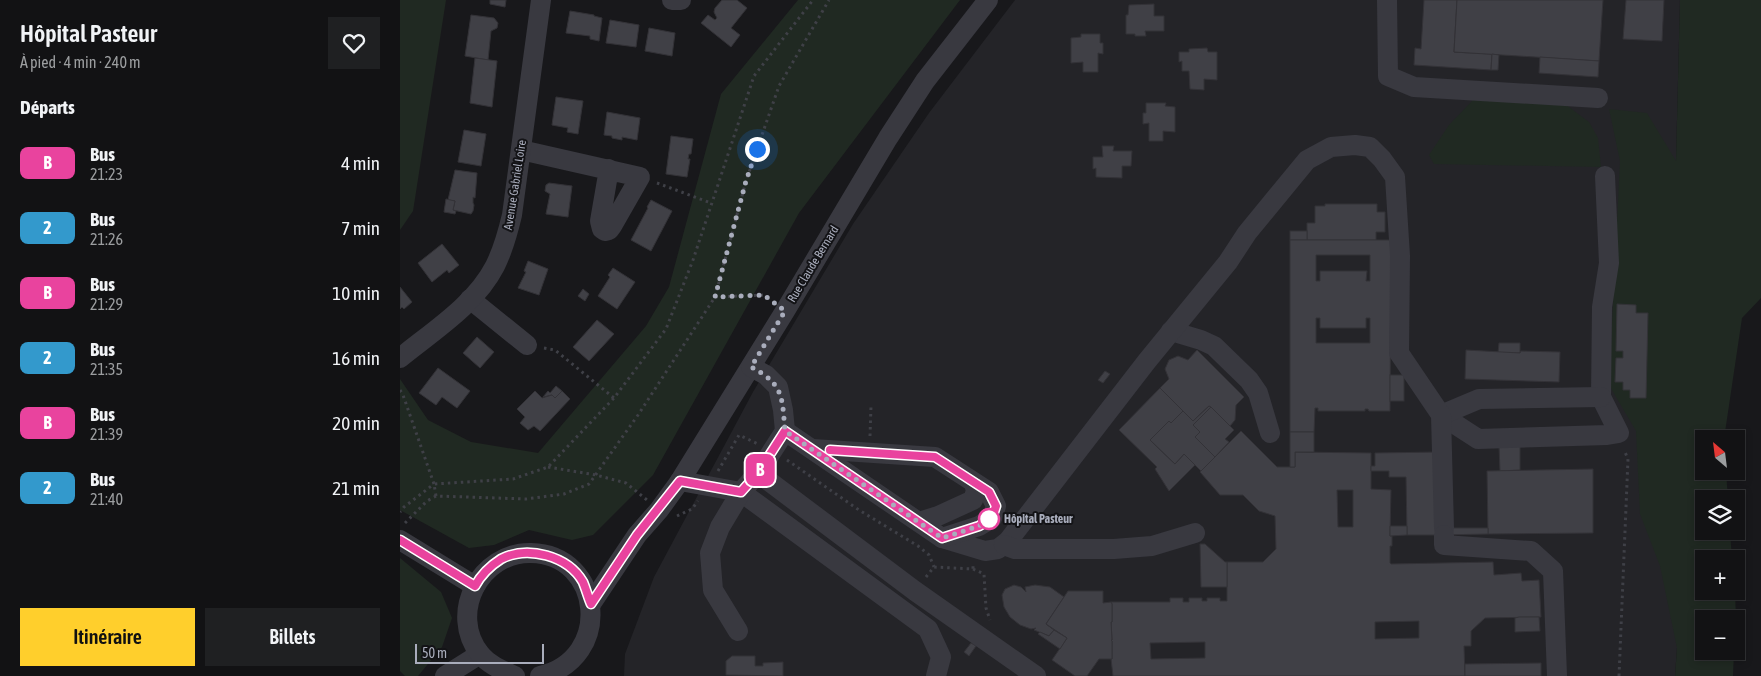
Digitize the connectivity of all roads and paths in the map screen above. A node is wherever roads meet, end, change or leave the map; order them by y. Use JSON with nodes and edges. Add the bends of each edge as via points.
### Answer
{"nodes":[{"id":1,"x":541,"y":0,"type":"edge"},
{"id":2,"x":672,"y":0,"type":"edge"},
{"id":3,"x":682,"y":0,"type":"edge"},
{"id":4,"x":813,"y":0,"type":"edge"},
{"id":5,"x":829,"y":0,"type":"edge"},
{"id":6,"x":988,"y":0,"type":"edge"},
{"id":7,"x":1387,"y":0,"type":"edge"},
{"id":8,"x":1598,"y":98,"type":"dead end"},
{"id":9,"x":520,"y":150,"type":"junction"},
{"id":10,"x":609,"y":169,"type":"junction"},
{"id":11,"x":1604,"y":176,"type":"dead end"},
{"id":12,"x":640,"y":177,"type":"junction"},
{"id":13,"x":711,"y":203,"type":"junction"},
{"id":14,"x":715,"y":297,"type":"junction"},
{"id":15,"x":470,"y":299,"type":"junction"},
{"id":16,"x":785,"y":311,"type":"junction"},
{"id":17,"x":1171,"y":331,"type":"junction"},
{"id":18,"x":528,"y":345,"type":"joint"},
{"id":19,"x":400,"y":358,"type":"edge"},
{"id":20,"x":751,"y":367,"type":"junction"},
{"id":21,"x":400,"y":390,"type":"edge"},
{"id":22,"x":1602,"y":397,"type":"junction"},
{"id":23,"x":614,"y":398,"type":"junction"},
{"id":24,"x":1441,"y":415,"type":"junction"},
{"id":25,"x":785,"y":431,"type":"junction"},
{"id":26,"x":1270,"y":433,"type":"dead end"},
{"id":27,"x":1613,"y":434,"type":"junction"},
{"id":28,"x":811,"y":448,"type":"junction"},
{"id":29,"x":758,"y":473,"type":"junction"},
{"id":30,"x":680,"y":481,"type":"junction"},
{"id":31,"x":974,"y":482,"type":"junction"},
{"id":32,"x":434,"y":484,"type":"junction"},
{"id":33,"x":741,"y":492,"type":"junction"},
{"id":34,"x":436,"y":496,"type":"junction"},
{"id":35,"x":400,"y":512,"type":"edge"},
{"id":36,"x":919,"y":522,"type":"junction"},
{"id":37,"x":400,"y":528,"type":"edge"},
{"id":38,"x":1195,"y":533,"type":"dead end"},
{"id":39,"x":942,"y":538,"type":"junction"},
{"id":40,"x":400,"y":540,"type":"edge"},
{"id":41,"x":1004,"y":546,"type":"junction"},
{"id":42,"x":975,"y":549,"type":"junction"},
{"id":43,"x":973,"y":569,"type":"junction"},
{"id":44,"x":475,"y":586,"type":"junction"},
{"id":45,"x":915,"y":590,"type":"junction"},
{"id":46,"x":591,"y":604,"type":"junction"},
{"id":47,"x":992,"y":628,"type":"dead end"},
{"id":48,"x":738,"y":631,"type":"dead end"},
{"id":49,"x":480,"y":654,"type":"junction"},
{"id":50,"x":549,"y":675,"type":"edge"},
{"id":51,"x":445,"y":676,"type":"edge"},
{"id":52,"x":515,"y":676,"type":"edge"},
{"id":53,"x":936,"y":676,"type":"edge"},
{"id":54,"x":1036,"y":676,"type":"edge"},
{"id":55,"x":1557,"y":676,"type":"edge"},
{"id":56,"x":1619,"y":676,"type":"edge"}],
"edges":[{"from":1,"to":9,"type":"street","name":"Avenue Gabriel Loire"},
{"from":2,"to":3,"type":"street"},
{"from":4,"to":13,"type":"path","via":[[754,76]]},
{"from":5,"to":14,"type":"path","via":[[779,86],[746,181]]},
{"from":6,"to":16,"type":"street","name":"Rue Claude Bernard","via":[[925,81]]},
{"from":7,"to":8,"type":"street","via":[[1388,76],[1414,87]]},
{"from":9,"to":10,"type":"street"},
{"from":9,"to":15,"type":"street","name":"Avenue Gabriel Loire","via":[[506,238],[494,267]]},
{"from":10,"to":12,"type":"street"},
{"from":10,"to":12,"type":"street","via":[[600,221],[605,231],[612,226]]},
{"from":11,"to":22,"type":"street","via":[[1609,263],[1602,307]]},
{"from":12,"to":13,"type":"path"},
{"from":13,"to":23,"type":"path","via":[[666,329]]},
{"from":14,"to":16,"type":"path","via":[[764,295]]},
{"from":14,"to":34,"type":"path","via":[[589,484],[564,494],[526,499]]},
{"from":15,"to":18,"type":"street"},
{"from":15,"to":19,"type":"street","name":"Avenue Gabriel Loire"},
{"from":16,"to":20,"type":"street","name":"Rue Claude Bernard"},
{"from":17,"to":24,"type":"street","via":[[1307,160],[1331,147],[1370,147],[1395,177],[1400,256],[1399,353]]},
{"from":17,"to":26,"type":"street","via":[[1214,346],[1249,380],[1258,393]]},
{"from":17,"to":41,"type":"street"},
{"from":18,"to":23,"type":"path","via":[[555,350]]},
{"from":20,"to":25,"type":"street","via":[[766,374],[778,387]]},
{"from":20,"to":30,"type":"street","name":"Rue Claude Bernard"},
{"from":21,"to":32,"type":"path"},
{"from":22,"to":24,"type":"street","via":[[1479,399]]},
{"from":22,"to":27,"type":"street"},
{"from":23,"to":32,"type":"path","via":[[548,467],[513,479]]},
{"from":24,"to":27,"type":"street","via":[[1478,439]]},
{"from":24,"to":55,"type":"street","via":[[1444,545],[1531,551],[1553,571]]},
{"from":25,"to":28,"type":"street"},
{"from":25,"to":29,"type":"street"},
{"from":27,"to":56,"type":"path","via":[[1628,459]]},
{"from":28,"to":31,"type":"street","via":[[935,457]]},
{"from":28,"to":36,"type":"street"},
{"from":29,"to":33,"type":"street"},
{"from":29,"to":45,"type":"street"},
{"from":30,"to":33,"type":"street"},
{"from":30,"to":46,"type":"street","name":"Rue Claude Bernard","via":[[637,535]]},
{"from":31,"to":36,"type":"street","via":[[973,500]]},
{"from":31,"to":39,"type":"street","via":[[989,492],[996,506],[992,518],[979,526]]},
{"from":32,"to":34,"type":"path"},
{"from":32,"to":35,"type":"path"},
{"from":33,"to":48,"type":"street","via":[[720,527],[710,554],[713,590]]},
{"from":33,"to":53,"type":"street","via":[[928,629],[941,657]]},
{"from":34,"to":37,"type":"path"},
{"from":36,"to":39,"type":"street"},
{"from":38,"to":41,"type":"street","via":[[1152,546],[1114,549],[1015,549]]},
{"from":39,"to":42,"type":"street"},
{"from":40,"to":44,"type":"street"},
{"from":41,"to":42,"type":"street","via":[[985,551]]},
{"from":42,"to":43,"type":"path"},
{"from":43,"to":45,"type":"path","via":[[934,567]]},
{"from":43,"to":47,"type":"path","via":[[984,574],[986,608]]},
{"from":44,"to":46,"type":"street","via":[[482,574],[502,559],[532,552],[554,558],[570,568],[582,582]]},
{"from":44,"to":49,"type":"street","via":[[466,613],[470,635]]},
{"from":45,"to":54,"type":"street"},
{"from":46,"to":50,"type":"street","via":[[591,627],[583,647],[570,662]]},
{"from":49,"to":51,"type":"street"},
{"from":49,"to":52,"type":"street","via":[[494,667]]}]}
